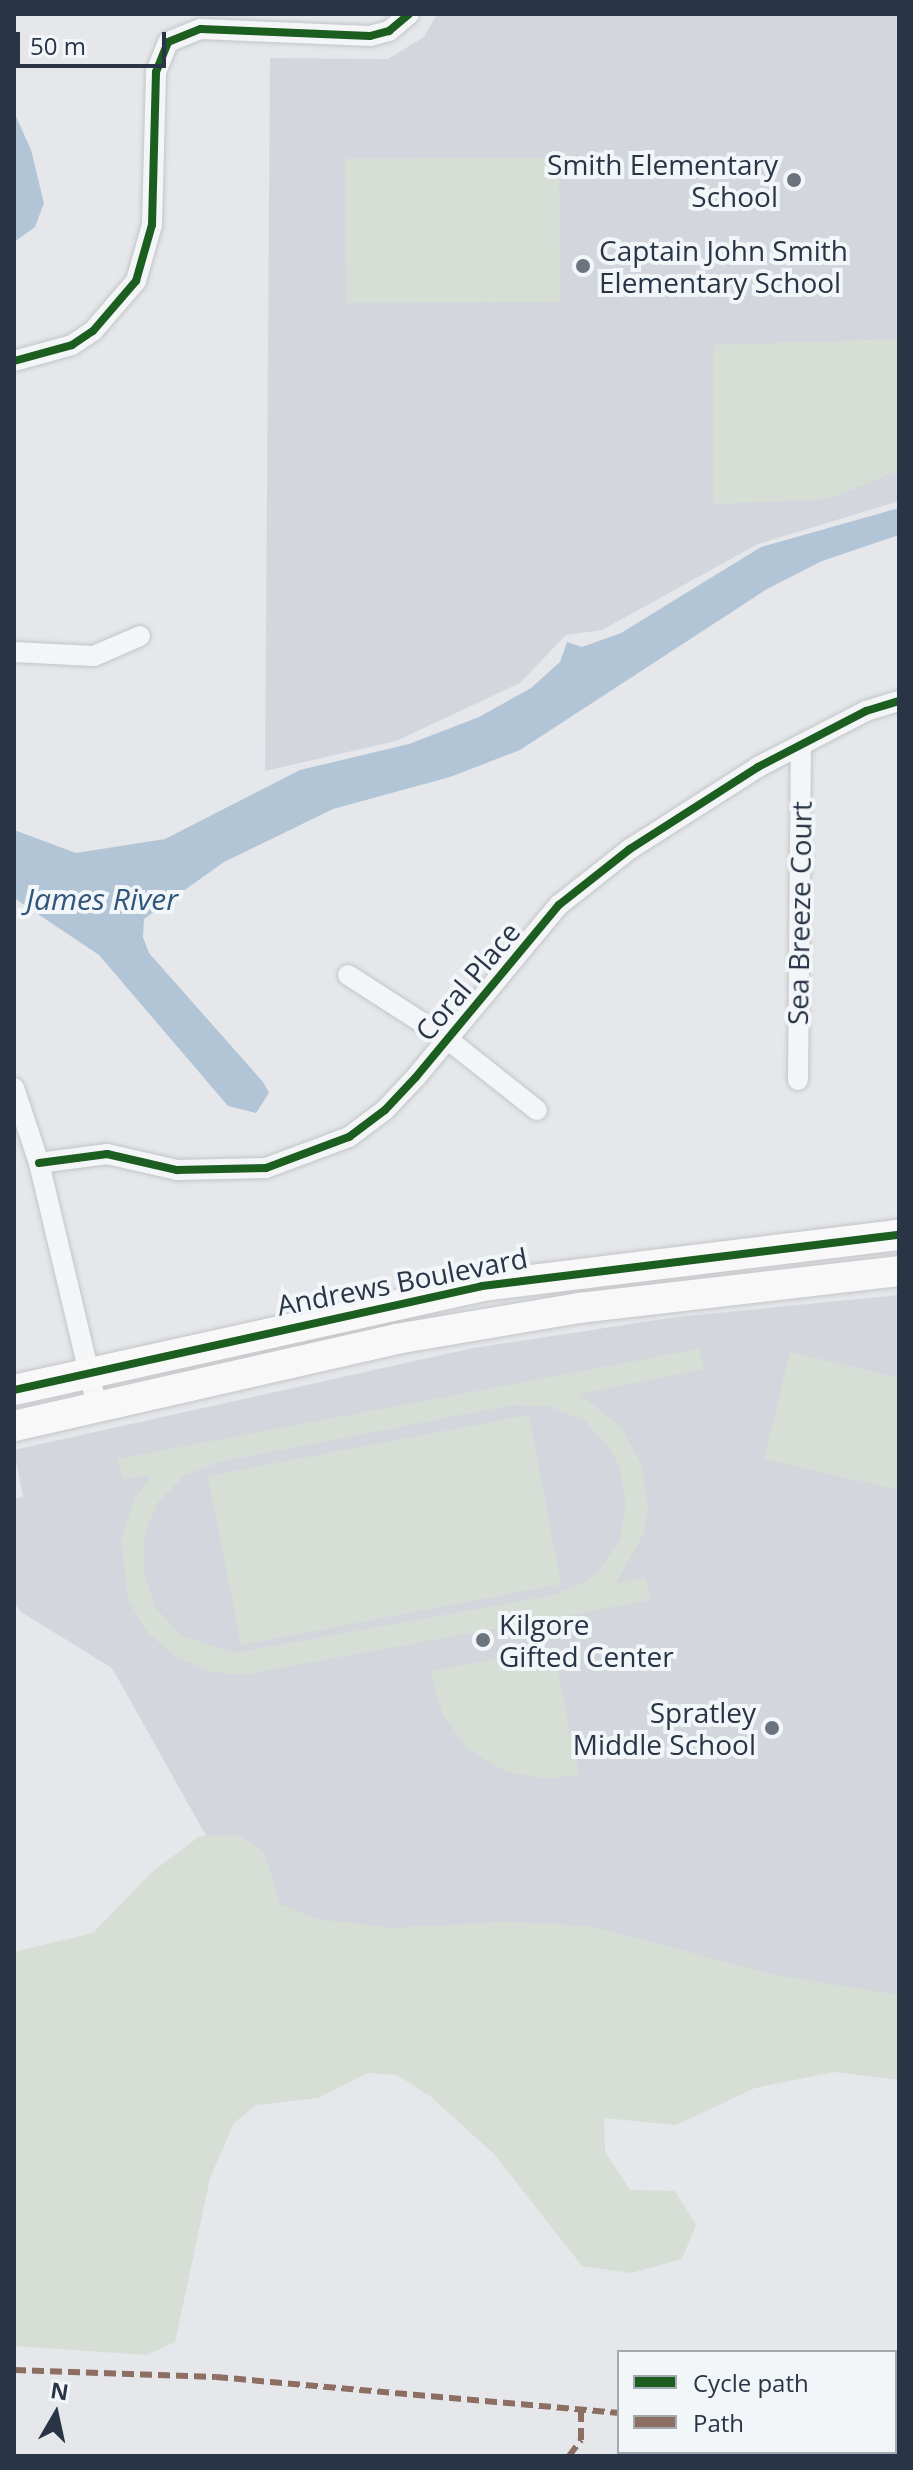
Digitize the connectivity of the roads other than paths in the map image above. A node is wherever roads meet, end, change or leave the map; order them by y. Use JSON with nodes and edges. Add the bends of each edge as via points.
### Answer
{"nodes":[{"id":1,"x":409,"y":14,"type":"edge"},
{"id":2,"x":14,"y":361,"type":"edge"},
{"id":3,"x":140,"y":636,"type":"dead end"},
{"id":4,"x":14,"y":652,"type":"edge"},
{"id":5,"x":899,"y":701,"type":"edge"},
{"id":6,"x":801,"y":746,"type":"junction"},
{"id":7,"x":348,"y":975,"type":"dead end"},
{"id":8,"x":446,"y":1038,"type":"junction"},
{"id":9,"x":798,"y":1080,"type":"dead end"},
{"id":10,"x":14,"y":1088,"type":"edge"},
{"id":11,"x":537,"y":1110,"type":"dead end"},
{"id":12,"x":39,"y":1163,"type":"junction"},
{"id":13,"x":899,"y":1235,"type":"edge"},
{"id":14,"x":899,"y":1271,"type":"edge"},
{"id":15,"x":89,"y":1371,"type":"junction"},
{"id":16,"x":14,"y":1390,"type":"edge"},
{"id":17,"x":97,"y":1407,"type":"junction"},
{"id":18,"x":14,"y":1426,"type":"edge"}],
"edges":[{"from":1,"to":2,"type":"street","via":[[389,31],[370,36],[201,29],[168,42],[156,72],[152,225],[136,281],[93,331],[72,345]]},
{"from":3,"to":4,"type":"street","via":[[94,656]]},
{"from":5,"to":6,"type":"street","name":"Coral Place","via":[[866,711]]},
{"from":6,"to":8,"type":"street","name":"Coral Place","via":[[643,841],[559,905]]},
{"from":6,"to":9,"type":"street","name":"Sea Breeze Court"},
{"from":7,"to":8,"type":"street"},
{"from":8,"to":11,"type":"street"},
{"from":8,"to":12,"type":"street","name":"Coral Place","via":[[385,1110],[349,1137],[306,1156],[266,1168],[222,1172],[177,1170],[107,1154]]},
{"from":10,"to":12,"type":"street"},
{"from":12,"to":15,"type":"street"},
{"from":13,"to":15,"type":"street","name":"Andrews Boulevard","via":[[482,1286]]},
{"from":14,"to":17,"type":"street","name":"Andrews Boulevard","via":[[580,1308],[411,1336]]},
{"from":15,"to":16,"type":"street","name":"Andrews Boulevard"},
{"from":15,"to":17,"type":"street"},
{"from":17,"to":18,"type":"street","name":"Andrews Boulevard"}]}
